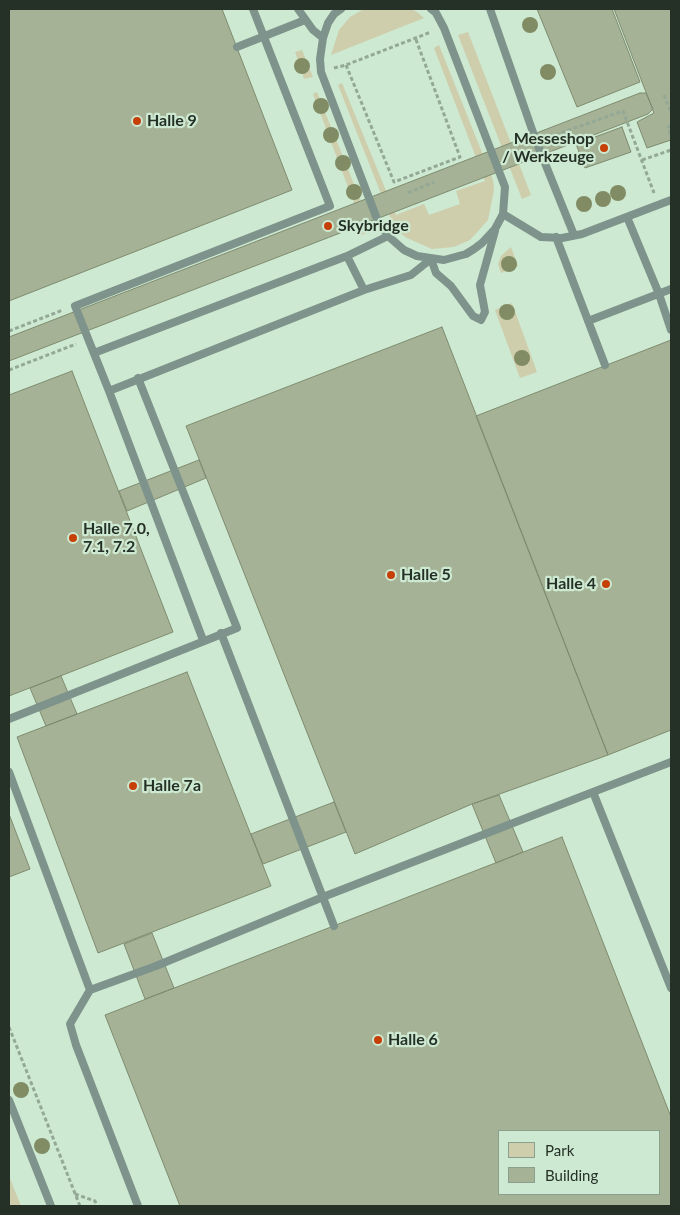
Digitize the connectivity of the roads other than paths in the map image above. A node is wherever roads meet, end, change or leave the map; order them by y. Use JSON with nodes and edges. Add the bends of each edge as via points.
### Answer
{"nodes":[{"id":1,"x":253,"y":9,"type":"edge"},
{"id":2,"x":298,"y":9,"type":"edge"},
{"id":3,"x":341,"y":9,"type":"edge"},
{"id":4,"x":490,"y":9,"type":"edge"},
{"id":5,"x":436,"y":10,"type":"edge"},
{"id":6,"x":334,"y":11,"type":"edge"},
{"id":7,"x":305,"y":20,"type":"junction"},
{"id":8,"x":263,"y":36,"type":"junction"},
{"id":9,"x":322,"y":38,"type":"junction"},
{"id":10,"x":237,"y":47,"type":"dead end"},
{"id":11,"x":671,"y":200,"type":"edge"},
{"id":12,"x":503,"y":214,"type":"junction"},
{"id":13,"x":628,"y":217,"type":"junction"},
{"id":14,"x":495,"y":229,"type":"junction"},
{"id":15,"x":574,"y":235,"type":"junction"},
{"id":16,"x":388,"y":236,"type":"junction"},
{"id":17,"x":556,"y":237,"type":"junction"},
{"id":18,"x":347,"y":256,"type":"junction"},
{"id":19,"x":431,"y":259,"type":"junction"},
{"id":20,"x":671,"y":289,"type":"edge"},
{"id":21,"x":364,"y":290,"type":"junction"},
{"id":22,"x":658,"y":294,"type":"junction"},
{"id":23,"x":588,"y":321,"type":"junction"},
{"id":24,"x":671,"y":330,"type":"edge"},
{"id":25,"x":94,"y":353,"type":"junction"},
{"id":26,"x":605,"y":365,"type":"dead end"},
{"id":27,"x":138,"y":378,"type":"junction"},
{"id":28,"x":110,"y":391,"type":"junction"},
{"id":29,"x":221,"y":633,"type":"junction"},
{"id":30,"x":203,"y":640,"type":"junction"},
{"id":31,"x":9,"y":719,"type":"edge"},
{"id":32,"x":671,"y":762,"type":"edge"},
{"id":33,"x":9,"y":772,"type":"edge"},
{"id":34,"x":593,"y":792,"type":"junction"},
{"id":35,"x":323,"y":897,"type":"junction"},
{"id":36,"x":334,"y":926,"type":"dead end"},
{"id":37,"x":671,"y":988,"type":"edge"},
{"id":38,"x":90,"y":990,"type":"junction"},
{"id":39,"x":9,"y":1100,"type":"edge"},
{"id":40,"x":51,"y":1206,"type":"edge"},
{"id":41,"x":138,"y":1206,"type":"edge"}],
"edges":[{"from":1,"to":8,"type":"lane"},
{"from":2,"to":7,"type":"lane"},
{"from":3,"to":6,"type":"lane"},
{"from":4,"to":15,"type":"lane","via":[[536,142]]},
{"from":5,"to":12,"type":"lane","via":[[505,187]]},
{"from":6,"to":9,"type":"lane"},
{"from":7,"to":8,"type":"lane"},
{"from":7,"to":9,"type":"lane"},
{"from":8,"to":10,"type":"lane"},
{"from":8,"to":25,"type":"lane","via":[[330,206],[75,306]]},
{"from":9,"to":16,"type":"lane","via":[[321,72],[376,219]]},
{"from":11,"to":13,"type":"lane"},
{"from":12,"to":14,"type":"lane"},
{"from":12,"to":17,"type":"lane","via":[[540,237]]},
{"from":13,"to":15,"type":"lane"},
{"from":13,"to":22,"type":"lane"},
{"from":14,"to":19,"type":"lane","via":[[466,254],[444,260]]},
{"from":14,"to":19,"type":"lane","via":[[480,285],[485,312],[480,320],[436,273]]},
{"from":15,"to":17,"type":"lane"},
{"from":16,"to":18,"type":"lane"},
{"from":16,"to":19,"type":"lane","via":[[404,250]]},
{"from":17,"to":23,"type":"lane"},
{"from":18,"to":21,"type":"lane"},
{"from":18,"to":25,"type":"lane"},
{"from":19,"to":21,"type":"lane","via":[[411,275]]},
{"from":20,"to":22,"type":"lane"},
{"from":21,"to":27,"type":"lane"},
{"from":22,"to":23,"type":"lane"},
{"from":22,"to":24,"type":"lane"},
{"from":23,"to":26,"type":"lane"},
{"from":25,"to":28,"type":"lane"},
{"from":27,"to":28,"type":"lane"},
{"from":27,"to":29,"type":"lane","via":[[237,628]]},
{"from":28,"to":30,"type":"lane"},
{"from":29,"to":30,"type":"lane"},
{"from":29,"to":35,"type":"lane"},
{"from":30,"to":31,"type":"lane"},
{"from":32,"to":34,"type":"lane"},
{"from":33,"to":38,"type":"lane"},
{"from":34,"to":35,"type":"lane"},
{"from":34,"to":37,"type":"lane"},
{"from":35,"to":36,"type":"lane"},
{"from":35,"to":38,"type":"lane"},
{"from":38,"to":41,"type":"lane","via":[[70,1024]]},
{"from":39,"to":40,"type":"lane"}]}
